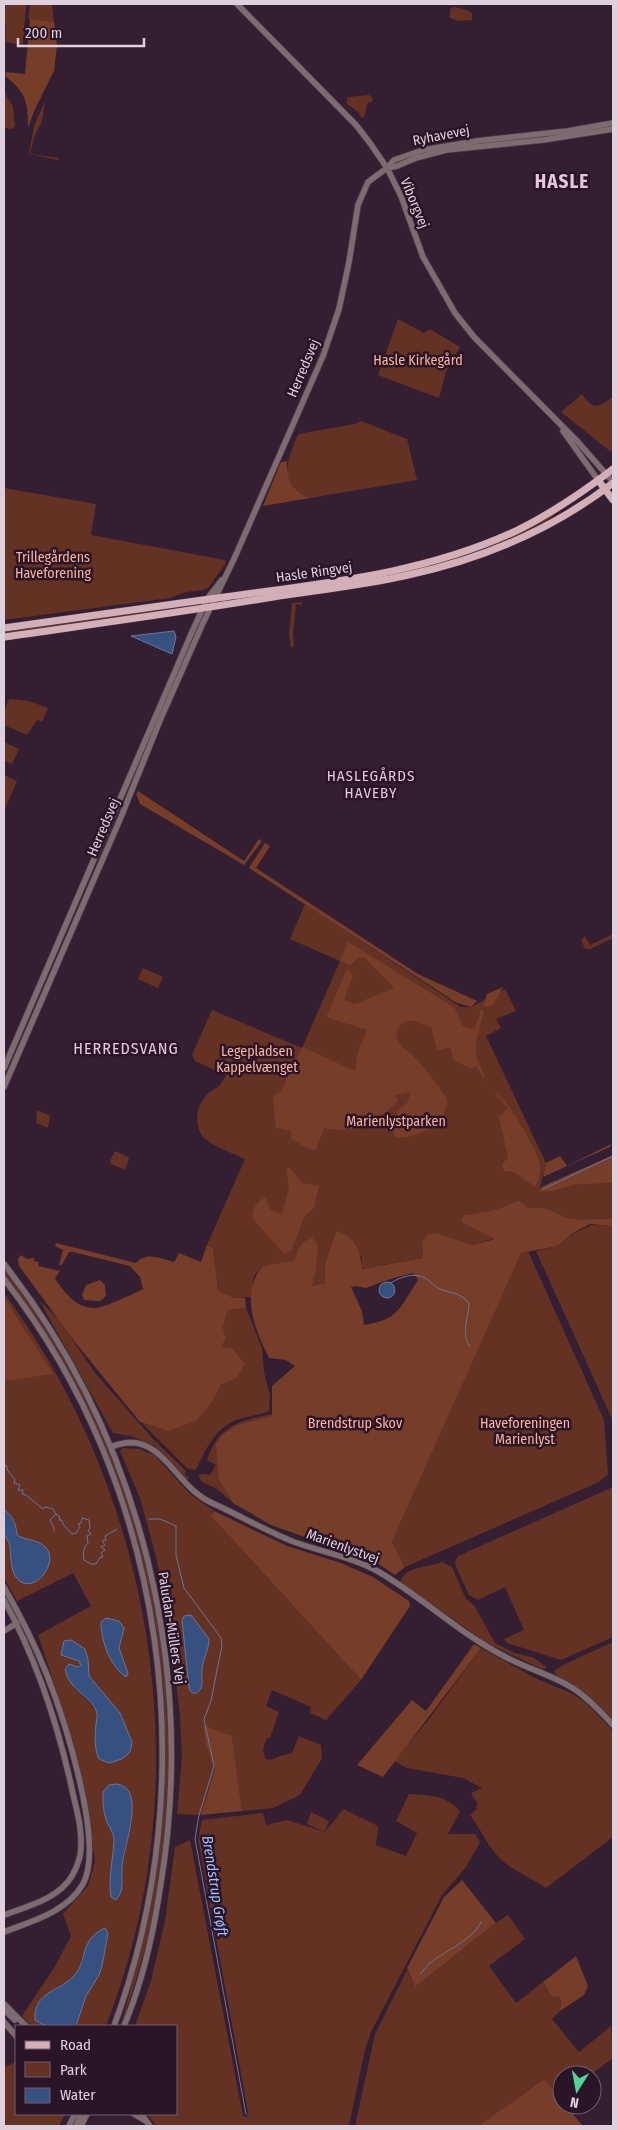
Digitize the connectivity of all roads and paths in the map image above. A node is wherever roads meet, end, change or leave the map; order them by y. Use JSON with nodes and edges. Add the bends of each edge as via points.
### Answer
{"nodes":[{"id":1,"x":237,"y":4,"type":"edge"},
{"id":2,"x":613,"y":127,"type":"edge"},
{"id":3,"x":387,"y":168,"type":"junction"},
{"id":4,"x":555,"y":420,"type":"junction"},
{"id":5,"x":613,"y":469,"type":"edge"},
{"id":6,"x":606,"y":474,"type":"junction"},
{"id":7,"x":598,"y":480,"type":"junction"},
{"id":8,"x":613,"y":482,"type":"edge"},
{"id":9,"x":605,"y":489,"type":"junction"},
{"id":10,"x":613,"y":500,"type":"edge"},
{"id":11,"x":225,"y":577,"type":"junction"},
{"id":12,"x":215,"y":598,"type":"junction"},
{"id":13,"x":207,"y":599,"type":"junction"},
{"id":14,"x":211,"y":607,"type":"junction"},
{"id":15,"x":203,"y":609,"type":"junction"},
{"id":16,"x":4,"y":628,"type":"edge"},
{"id":17,"x":4,"y":637,"type":"edge"},
{"id":18,"x":4,"y":1068,"type":"edge"},
{"id":19,"x":4,"y":1087,"type":"edge"},
{"id":20,"x":4,"y":1264,"type":"edge"},
{"id":21,"x":4,"y":1279,"type":"edge"},
{"id":22,"x":111,"y":1447,"type":"junction"},
{"id":23,"x":4,"y":1587,"type":"edge"},
{"id":24,"x":4,"y":1594,"type":"edge"},
{"id":25,"x":4,"y":1600,"type":"edge"},
{"id":26,"x":19,"y":1622,"type":"junction"},
{"id":27,"x":4,"y":1631,"type":"edge"},
{"id":28,"x":613,"y":1725,"type":"edge"},
{"id":29,"x":4,"y":1915,"type":"edge"},
{"id":30,"x":4,"y":1932,"type":"edge"},
{"id":31,"x":4,"y":2004,"type":"edge"},
{"id":32,"x":4,"y":2010,"type":"edge"},
{"id":33,"x":4,"y":2022,"type":"edge"},
{"id":34,"x":21,"y":2025,"type":"edge"},
{"id":35,"x":25,"y":2025,"type":"edge"},
{"id":36,"x":115,"y":2025,"type":"edge"},
{"id":37,"x":124,"y":2025,"type":"edge"},
{"id":38,"x":15,"y":2035,"type":"edge"},
{"id":39,"x":135,"y":2115,"type":"edge"},
{"id":40,"x":148,"y":2124,"type":"edge"}],
"edges":[{"from":1,"to":3,"type":"street","name":"Viborgvej","via":[[356,125]]},
{"from":2,"to":3,"type":"street","name":"Ryhavevej","via":[[543,140],[446,150]]},
{"from":3,"to":4,"type":"street","name":"Viborgvej","via":[[423,257],[446,299],[474,337]]},
{"from":3,"to":11,"type":"street","name":"Herredsvej","via":[[371,179],[361,195],[344,290],[332,331]]},
{"from":4,"to":6,"type":"street","name":"Viborgvej"},
{"from":4,"to":7,"type":"street","name":"Viborgvej"},
{"from":5,"to":6,"type":"main road","name":"Hasle Ringvej"},
{"from":6,"to":7,"type":"main road","name":"Hasle Ringvej"},
{"from":6,"to":8,"type":"street","name":"Viborgvej"},
{"from":7,"to":9,"type":"main road","name":"Viborgvej"},
{"from":7,"to":12,"type":"main road","name":"Hasle Ringvej","via":[[518,530],[437,561],[367,577]]},
{"from":8,"to":9,"type":"main road","name":"Hasle Ringvej"},
{"from":9,"to":10,"type":"main road","name":"Viborgvej"},
{"from":9,"to":14,"type":"main road","name":"Hasle Ringvej","via":[[540,529],[460,562],[388,580]]},
{"from":11,"to":12,"type":"street","name":"Herredsvej"},
{"from":11,"to":13,"type":"street","name":"Herredsvej"},
{"from":12,"to":13,"type":"main road","name":"Hasle Ringvej"},
{"from":12,"to":14,"type":"street","name":"Herredsvej"},
{"from":13,"to":15,"type":"street","name":"Herredsvej"},
{"from":13,"to":16,"type":"main road","name":"Hasle Ringvej"},
{"from":14,"to":15,"type":"main road","name":"Hasle Ringvej"},
{"from":14,"to":19,"type":"street","name":"Herredsvej"},
{"from":15,"to":17,"type":"main road","name":"Hasle Ringvej"},
{"from":15,"to":18,"type":"street","name":"Herredsvej"},
{"from":20,"to":22,"type":"street","name":"Paludan-Müllers Vej","via":[[66,1357]]},
{"from":21,"to":36,"type":"street","name":"Paludan-Müllers Vej","via":[[57,1360],[101,1448],[135,1546],[154,1637],[163,1736],[158,1843],[144,1924]]},
{"from":22,"to":28,"type":"street","name":"Marienlystvej","via":[[133,1441],[151,1447],[189,1488],[209,1502],[290,1540],[378,1571],[502,1656],[577,1691]]},
{"from":22,"to":37,"type":"street","name":"Paludan-Müllers Vej","via":[[136,1516],[152,1579],[167,1661],[172,1736],[172,1788],[163,1872],[148,1950]]},
{"from":23,"to":26,"type":"street"},
{"from":24,"to":26,"type":"street"},
{"from":25,"to":26,"type":"street"},
{"from":26,"to":27,"type":"street"},
{"from":26,"to":29,"type":"street","via":[[55,1721],[81,1832],[81,1848],[76,1868],[61,1888],[40,1901]]},
{"from":26,"to":30,"type":"street","via":[[39,1656],[67,1734],[89,1832],[89,1868],[78,1892],[61,1907]]},
{"from":31,"to":35,"type":"street"},
{"from":32,"to":34,"type":"street"},
{"from":33,"to":38,"type":"street"},
{"from":39,"to":40,"type":"street"}]}
